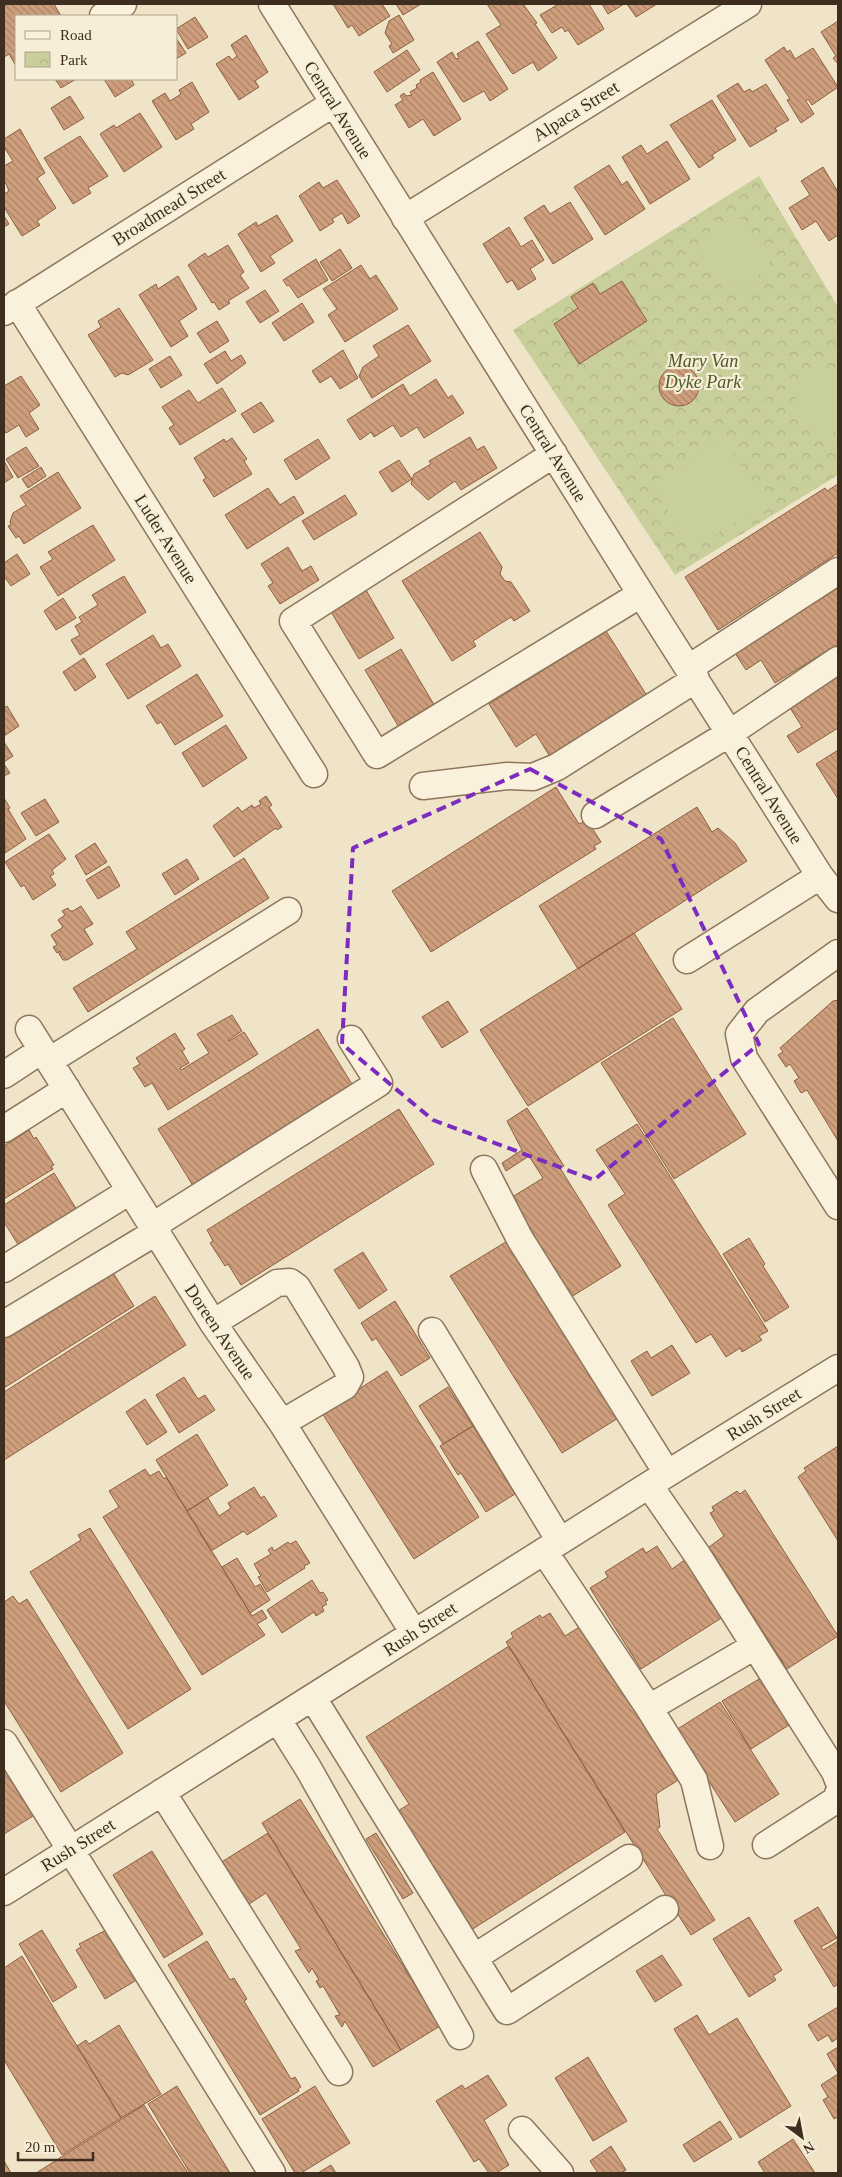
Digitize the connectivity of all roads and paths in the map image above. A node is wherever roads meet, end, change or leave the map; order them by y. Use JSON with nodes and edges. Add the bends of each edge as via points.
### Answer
{"nodes":[{"id":1,"x":123,"y":4,"type":"edge"},
{"id":2,"x":272,"y":4,"type":"edge"},
{"id":3,"x":748,"y":4,"type":"edge"},
{"id":4,"x":105,"y":15,"type":"edge"},
{"id":5,"x":334,"y":103,"type":"junction"},
{"id":6,"x":405,"y":218,"type":"junction"},
{"id":7,"x":11,"y":307,"type":"edge"},
{"id":8,"x":554,"y":454,"type":"junction"},
{"id":9,"x":838,"y":571,"type":"edge"},
{"id":10,"x":641,"y":594,"type":"junction"},
{"id":11,"x":838,"y":660,"type":"edge"},
{"id":12,"x":692,"y":674,"type":"junction"},
{"id":13,"x":730,"y":733,"type":"junction"},
{"id":14,"x":314,"y":774,"type":"dead end"},
{"id":15,"x":423,"y":786,"type":"dead end"},
{"id":16,"x":595,"y":815,"type":"dead end"},
{"id":17,"x":820,"y":876,"type":"junction"},
{"id":18,"x":838,"y":899,"type":"edge"},
{"id":19,"x":288,"y":911,"type":"dead end"},
{"id":20,"x":688,"y":960,"type":"dead end"},
{"id":21,"x":835,"y":964,"type":"edge"},
{"id":22,"x":351,"y":1039,"type":"dead end"},
{"id":23,"x":40,"y":1046,"type":"junction"},
{"id":24,"x":4,"y":1075,"type":"edge"},
{"id":25,"x":67,"y":1089,"type":"junction"},
{"id":26,"x":4,"y":1129,"type":"edge"},
{"id":27,"x":484,"y":1169,"type":"dead end"},
{"id":28,"x":130,"y":1191,"type":"junction"},
{"id":29,"x":838,"y":1206,"type":"edge"},
{"id":30,"x":156,"y":1232,"type":"junction"},
{"id":31,"x":4,"y":1269,"type":"edge"},
{"id":32,"x":213,"y":1323,"type":"junction"},
{"id":33,"x":4,"y":1324,"type":"edge"},
{"id":34,"x":432,"y":1331,"type":"dead end"},
{"id":35,"x":838,"y":1368,"type":"edge"},
{"id":36,"x":282,"y":1422,"type":"junction"},
{"id":37,"x":658,"y":1479,"type":"junction"},
{"id":38,"x":552,"y":1546,"type":"junction"},
{"id":39,"x":414,"y":1633,"type":"junction"},
{"id":40,"x":755,"y":1646,"type":"junction"},
{"id":41,"x":313,"y":1698,"type":"junction"},
{"id":42,"x":649,"y":1708,"type":"junction"},
{"id":43,"x":278,"y":1720,"type":"junction"},
{"id":44,"x":4,"y":1743,"type":"edge"},
{"id":45,"x":838,"y":1780,"type":"edge"},
{"id":46,"x":162,"y":1792,"type":"junction"},
{"id":47,"x":838,"y":1794,"type":"edge"},
{"id":48,"x":766,"y":1845,"type":"dead end"},
{"id":49,"x":710,"y":1846,"type":"dead end"},
{"id":50,"x":71,"y":1850,"type":"junction"},
{"id":51,"x":629,"y":1858,"type":"dead end"},
{"id":52,"x":4,"y":1892,"type":"edge"},
{"id":53,"x":665,"y":1909,"type":"dead end"},
{"id":54,"x":475,"y":1957,"type":"junction"},
{"id":55,"x":460,"y":2036,"type":"dead end"},
{"id":56,"x":339,"y":2072,"type":"dead end"},
{"id":57,"x":522,"y":2130,"type":"dead end"},
{"id":58,"x":272,"y":2173,"type":"edge"},
{"id":59,"x":560,"y":2173,"type":"edge"}],
"edges":[{"from":1,"to":4,"type":"street"},
{"from":2,"to":5,"type":"street","name":"Central Avenue"},
{"from":3,"to":6,"type":"street","name":"Alpaca Street"},
{"from":5,"to":6,"type":"street","name":"Central Avenue"},
{"from":5,"to":7,"type":"street","name":"Broadmead Street"},
{"from":6,"to":8,"type":"street","name":"Central Avenue"},
{"from":7,"to":14,"type":"street","name":"Luder Avenue"},
{"from":8,"to":10,"type":"street","name":"Central Avenue"},
{"from":8,"to":10,"type":"street","via":[[293,621],[377,755]]},
{"from":9,"to":12,"type":"street"},
{"from":10,"to":12,"type":"street","name":"Central Avenue"},
{"from":11,"to":13,"type":"street"},
{"from":12,"to":13,"type":"street","name":"Central Avenue"},
{"from":12,"to":15,"type":"street","via":[[557,767],[533,777],[506,776]]},
{"from":13,"to":16,"type":"street"},
{"from":13,"to":17,"type":"street","name":"Central Avenue"},
{"from":17,"to":18,"type":"street","name":"Central Avenue"},
{"from":17,"to":20,"type":"street"},
{"from":19,"to":23,"type":"street"},
{"from":21,"to":29,"type":"street","via":[[757,1011],[739,1034],[744,1058]]},
{"from":22,"to":30,"type":"street","via":[[379,1083],[162,1220]]},
{"from":23,"to":24,"type":"street"},
{"from":23,"to":25,"type":"street","name":"Doreen Avenue"},
{"from":25,"to":26,"type":"street"},
{"from":25,"to":28,"type":"street","name":"Doreen Avenue"},
{"from":27,"to":37,"type":"street","via":[[520,1239]]},
{"from":28,"to":30,"type":"street","name":"Doreen Avenue"},
{"from":28,"to":31,"type":"street"},
{"from":30,"to":32,"type":"street","name":"Doreen Avenue"},
{"from":30,"to":33,"type":"street"},
{"from":32,"to":36,"type":"street","name":"Doreen Avenue"},
{"from":32,"to":36,"type":"street","via":[[277,1283],[290,1282],[297,1287],[350,1377],[345,1386]]},
{"from":34,"to":38,"type":"street"},
{"from":35,"to":37,"type":"street","name":"Rush Street"},
{"from":36,"to":39,"type":"street","name":"Doreen Avenue"},
{"from":37,"to":38,"type":"street","name":"Rush Street"},
{"from":37,"to":40,"type":"street","via":[[698,1556]]},
{"from":38,"to":39,"type":"street","name":"Rush Street"},
{"from":38,"to":42,"type":"street"},
{"from":39,"to":41,"type":"street","name":"Rush Street"},
{"from":40,"to":42,"type":"street"},
{"from":40,"to":45,"type":"street"},
{"from":41,"to":43,"type":"street","name":"Rush Street"},
{"from":41,"to":54,"type":"street"},
{"from":42,"to":49,"type":"street","via":[[694,1780]]},
{"from":43,"to":46,"type":"street","name":"Rush Street"},
{"from":43,"to":55,"type":"street"},
{"from":44,"to":50,"type":"street"},
{"from":46,"to":50,"type":"street","name":"Rush Street"},
{"from":46,"to":56,"type":"street"},
{"from":47,"to":48,"type":"street","via":[[836,1800]]},
{"from":50,"to":52,"type":"street","name":"Rush Street"},
{"from":50,"to":58,"type":"street"},
{"from":51,"to":54,"type":"street"},
{"from":53,"to":54,"type":"street","via":[[507,2011]]},
{"from":57,"to":59,"type":"street"}]}
